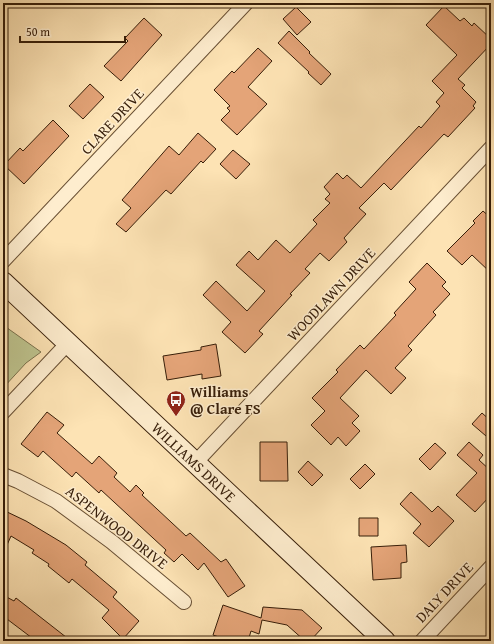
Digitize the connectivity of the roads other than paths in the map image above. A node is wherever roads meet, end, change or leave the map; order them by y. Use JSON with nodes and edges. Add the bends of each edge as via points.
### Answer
{"nodes":[{"id":1,"x":246,"y":3,"type":"edge"},
{"id":2,"x":491,"y":148,"type":"edge"},
{"id":3,"x":3,"y":261,"type":"edge"},
{"id":4,"x":3,"y":282,"type":"edge"},
{"id":5,"x":68,"y":344,"type":"junction"},
{"id":6,"x":3,"y":412,"type":"edge"},
{"id":7,"x":195,"y":463,"type":"junction"},
{"id":8,"x":3,"y":475,"type":"edge"},
{"id":9,"x":491,"y":567,"type":"edge"},
{"id":10,"x":184,"y":602,"type":"dead end"},
{"id":11,"x":385,"y":641,"type":"edge"},
{"id":12,"x":422,"y":641,"type":"edge"}],
"edges":[{"from":1,"to":3,"type":"street","name":"CLARE DRIVE"},
{"from":2,"to":7,"type":"street","name":"WOODLAWN DRIVE"},
{"from":4,"to":5,"type":"street","name":"WILLIAMS DRIVE"},
{"from":5,"to":6,"type":"street"},
{"from":5,"to":7,"type":"street","name":"WILLIAMS DRIVE"},
{"from":7,"to":11,"type":"street","name":"WILLIAMS DRIVE"},
{"from":8,"to":10,"type":"street","name":"ASPENWOOD DRIVE","via":[[56,501],[112,542]]},
{"from":9,"to":12,"type":"street","name":"DALY DRIVE"}]}
